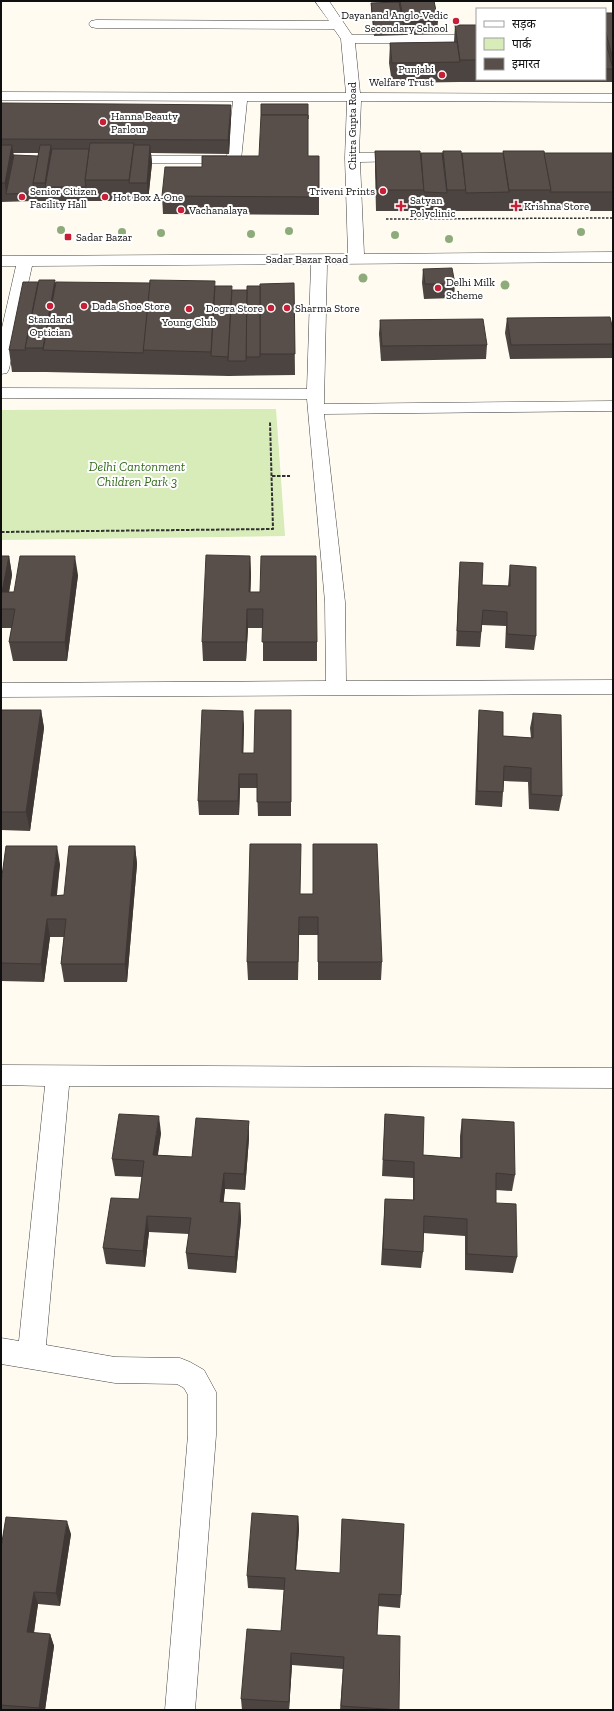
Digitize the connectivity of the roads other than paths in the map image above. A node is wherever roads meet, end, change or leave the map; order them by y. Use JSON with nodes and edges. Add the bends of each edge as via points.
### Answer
{"nodes":[{"id":1,"x":322,"y":1,"type":"edge"},
{"id":2,"x":96,"y":24,"type":"dead end"},
{"id":3,"x":340,"y":25,"type":"junction"},
{"id":4,"x":348,"y":39,"type":"junction"},
{"id":5,"x":476,"y":39,"type":"edge"},
{"id":6,"x":1,"y":96,"type":"edge"},
{"id":7,"x":240,"y":98,"type":"junction"},
{"id":8,"x":354,"y":98,"type":"junction"},
{"id":9,"x":613,"y":98,"type":"edge"},
{"id":10,"x":415,"y":157,"type":"edge"},
{"id":11,"x":352,"y":158,"type":"junction"},
{"id":12,"x":110,"y":159,"type":"edge"},
{"id":13,"x":613,"y":257,"type":"edge"},
{"id":14,"x":319,"y":259,"type":"junction"},
{"id":15,"x":356,"y":259,"type":"junction"},
{"id":16,"x":1,"y":261,"type":"edge"},
{"id":17,"x":25,"y":261,"type":"junction"},
{"id":18,"x":1,"y":369,"type":"edge"},
{"id":19,"x":1,"y":394,"type":"edge"},
{"id":20,"x":315,"y":402,"type":"junction"},
{"id":21,"x":613,"y":406,"type":"edge"},
{"id":22,"x":613,"y":687,"type":"edge"},
{"id":23,"x":336,"y":688,"type":"junction"},
{"id":24,"x":1,"y":690,"type":"edge"},
{"id":25,"x":1,"y":1075,"type":"edge"},
{"id":26,"x":58,"y":1075,"type":"junction"},
{"id":27,"x":613,"y":1078,"type":"edge"},
{"id":28,"x":1,"y":1351,"type":"edge"},
{"id":29,"x":31,"y":1356,"type":"junction"},
{"id":30,"x":180,"y":1710,"type":"edge"}],
"edges":[{"from":1,"to":3,"type":"street","name":"Chitra Gupta Road"},
{"from":2,"to":3,"type":"street"},
{"from":3,"to":4,"type":"street","name":"Chitra Gupta Road"},
{"from":4,"to":5,"type":"street"},
{"from":4,"to":8,"type":"street","name":"Chitra Gupta Road"},
{"from":6,"to":7,"type":"street"},
{"from":7,"to":8,"type":"street"},
{"from":7,"to":12,"type":"street","via":[[234,160]]},
{"from":8,"to":9,"type":"street"},
{"from":8,"to":11,"type":"street","name":"Chitra Gupta Road"},
{"from":10,"to":11,"type":"street"},
{"from":11,"to":15,"type":"street","name":"Chitra Gupta Road"},
{"from":13,"to":15,"type":"street","name":"Sadar Bazar Road"},
{"from":14,"to":15,"type":"street","name":"Sadar Bazar Road"},
{"from":14,"to":17,"type":"street","name":"Sadar Bazar Road"},
{"from":14,"to":20,"type":"street"},
{"from":16,"to":17,"type":"street","name":"Sadar Bazar Road"},
{"from":17,"to":18,"type":"street"},
{"from":19,"to":20,"type":"street"},
{"from":20,"to":21,"type":"street"},
{"from":20,"to":23,"type":"street","via":[[335,602]]},
{"from":22,"to":23,"type":"street"},
{"from":23,"to":24,"type":"street"},
{"from":25,"to":26,"type":"street"},
{"from":26,"to":27,"type":"street"},
{"from":26,"to":29,"type":"street"},
{"from":28,"to":29,"type":"street"},
{"from":29,"to":30,"type":"street","via":[[115,1370],[180,1371],[194,1379],[202,1392],[202,1435]]}]}
